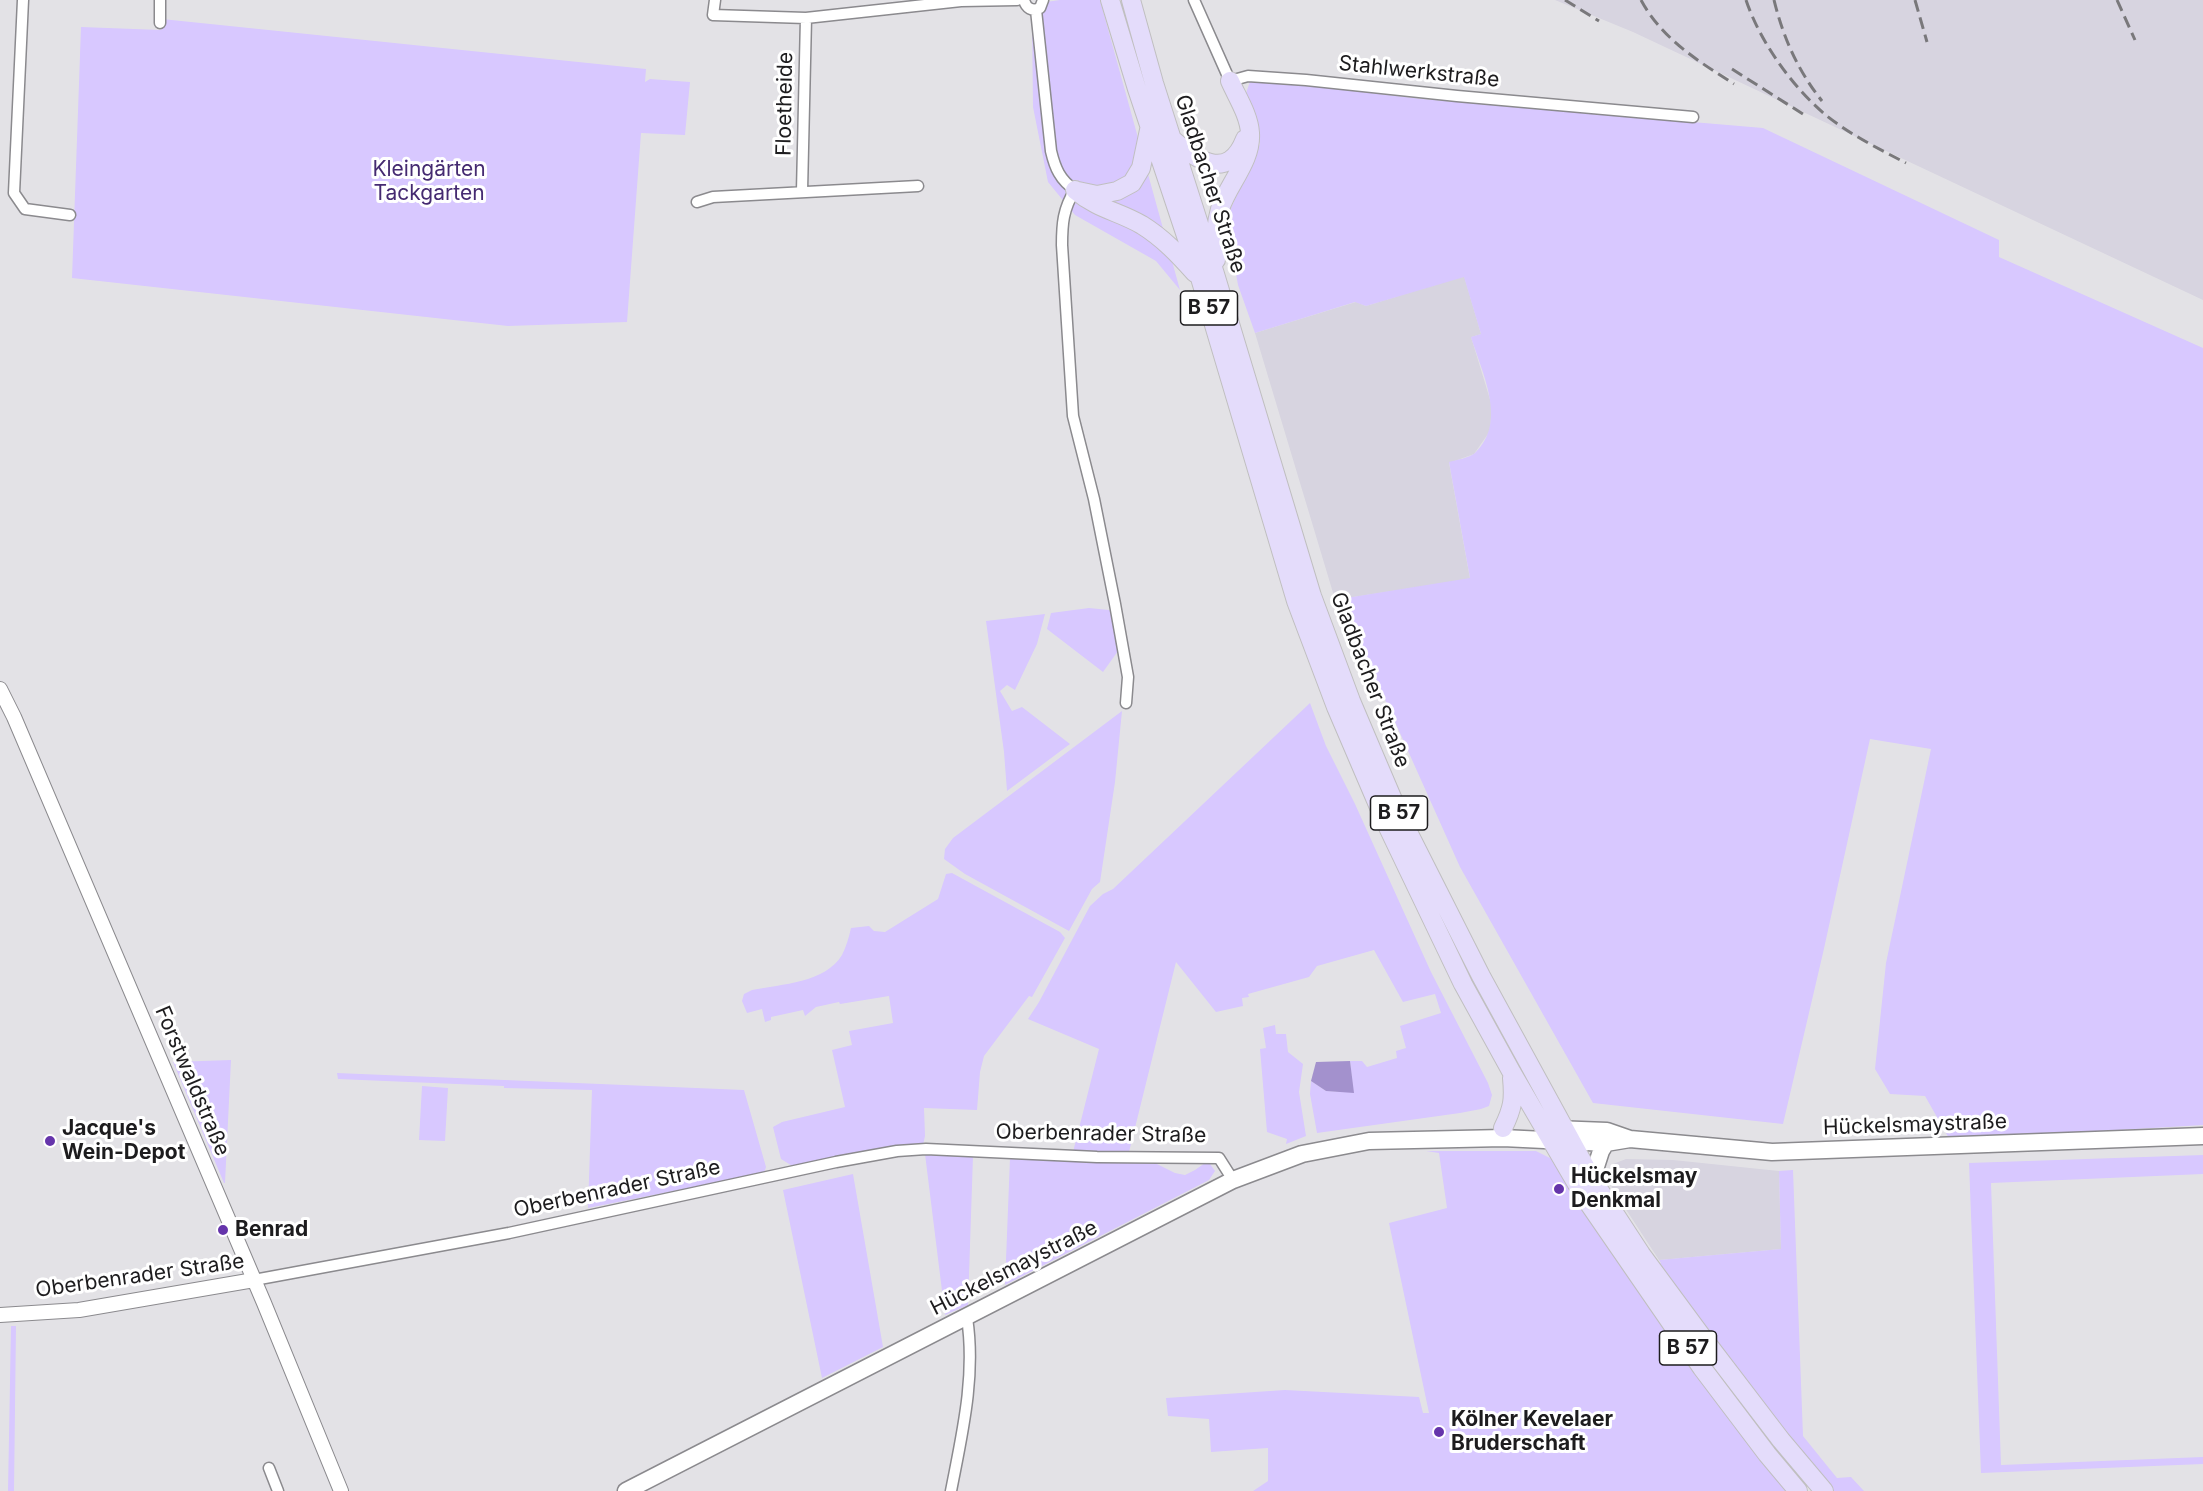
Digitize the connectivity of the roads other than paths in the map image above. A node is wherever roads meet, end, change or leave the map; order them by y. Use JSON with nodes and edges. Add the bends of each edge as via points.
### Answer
{"nodes":[{"id":1,"x":23,"y":0,"type":"edge"},
{"id":2,"x":160,"y":0,"type":"edge"},
{"id":3,"x":715,"y":0,"type":"edge"},
{"id":4,"x":1017,"y":0,"type":"edge"},
{"id":5,"x":1024,"y":0,"type":"edge"},
{"id":6,"x":1043,"y":0,"type":"edge"},
{"id":7,"x":1110,"y":0,"type":"edge"},
{"id":8,"x":1131,"y":0,"type":"edge"},
{"id":9,"x":1194,"y":0,"type":"edge"},
{"id":10,"x":1036,"y":10,"type":"junction"},
{"id":11,"x":807,"y":18,"type":"junction"},
{"id":12,"x":160,"y":23,"type":"dead end"},
{"id":13,"x":1230,"y":81,"type":"junction"},
{"id":14,"x":1693,"y":117,"type":"dead end"},
{"id":15,"x":1248,"y":123,"type":"junction"},
{"id":16,"x":1149,"y":129,"type":"junction"},
{"id":17,"x":1171,"y":138,"type":"junction"},
{"id":18,"x":918,"y":186,"type":"dead end"},
{"id":19,"x":1075,"y":190,"type":"junction"},
{"id":20,"x":802,"y":191,"type":"junction"},
{"id":21,"x":697,"y":202,"type":"dead end"},
{"id":22,"x":70,"y":214,"type":"dead end"},
{"id":23,"x":1208,"y":276,"type":"junction"},
{"id":24,"x":0,"y":689,"type":"edge"},
{"id":25,"x":1126,"y":703,"type":"dead end"},
{"id":26,"x":1512,"y":1073,"type":"junction"},
{"id":27,"x":1503,"y":1128,"type":"junction"},
{"id":28,"x":1548,"y":1135,"type":"junction"},
{"id":29,"x":1569,"y":1136,"type":"junction"},
{"id":30,"x":2203,"y":1136,"type":"edge"},
{"id":31,"x":1438,"y":1138,"type":"junction"},
{"id":32,"x":1630,"y":1139,"type":"junction"},
{"id":33,"x":1606,"y":1143,"type":"junction"},
{"id":34,"x":1592,"y":1179,"type":"junction"},
{"id":35,"x":1233,"y":1180,"type":"junction"},
{"id":36,"x":254,"y":1280,"type":"junction"},
{"id":37,"x":0,"y":1316,"type":"edge"},
{"id":38,"x":967,"y":1318,"type":"junction"},
{"id":39,"x":269,"y":1468,"type":"dead end"},
{"id":40,"x":278,"y":1491,"type":"edge"},
{"id":41,"x":341,"y":1491,"type":"edge"},
{"id":42,"x":626,"y":1491,"type":"edge"},
{"id":43,"x":951,"y":1491,"type":"edge"},
{"id":44,"x":1798,"y":1491,"type":"edge"},
{"id":45,"x":1824,"y":1491,"type":"edge"}],
"edges":[{"from":1,"to":22,"type":"street","via":[[14,193],[25,209]]},
{"from":2,"to":12,"type":"street"},
{"from":3,"to":11,"type":"street","via":[[713,15]]},
{"from":4,"to":11,"type":"street","via":[[960,1]]},
{"from":5,"to":10,"type":"street","via":[[1025,6]]},
{"from":6,"to":10,"type":"street"},
{"from":7,"to":16,"type":"main road","name":"Gladbacher Straße","number":"B 57"},
{"from":8,"to":17,"type":"main road","name":"Gladbacher Straße","number":"B 57"},
{"from":9,"to":13,"type":"street"},
{"from":10,"to":19,"type":"street","via":[[1051,150],[1055,168],[1064,183]]},
{"from":11,"to":20,"type":"street","name":"Floetheide"},
{"from":13,"to":14,"type":"street","name":"Stahlwerkstraße","via":[[1248,76],[1306,80]]},
{"from":13,"to":15,"type":"main road"},
{"from":15,"to":17,"type":"main road","via":[[1238,152],[1226,162],[1216,164],[1201,161]]},
{"from":15,"to":23,"type":"main road","via":[[1245,161],[1219,212]]},
{"from":16,"to":19,"type":"main road","via":[[1141,168],[1132,183],[1097,195]]},
{"from":16,"to":23,"type":"main road","name":"Gladbacher Straße","number":"B 57"},
{"from":17,"to":23,"type":"main road","name":"Gladbacher Straße","number":"B 57"},
{"from":18,"to":20,"type":"street"},
{"from":19,"to":23,"type":"main road","via":[[1090,202],[1140,224]]},
{"from":19,"to":25,"type":"street","via":[[1062,218],[1073,416],[1117,615],[1128,676]]},
{"from":20,"to":21,"type":"street","via":[[713,197]]},
{"from":23,"to":26,"type":"main road","name":"Gladbacher Straße","number":"B 57","via":[[1276,537],[1336,707],[1418,892]]},
{"from":23,"to":29,"type":"main road","name":"Gladbacher Straße","number":"B 57","via":[[1312,596],[1351,701],[1434,886]]},
{"from":24,"to":36,"type":"street","name":"Forstwaldstraße"},
{"from":26,"to":27,"type":"main road","via":[[1514,1099]]},
{"from":26,"to":28,"type":"main road","name":"Gladbacher Straße","number":"B 57"},
{"from":27,"to":28,"type":"main road","name":"Hückelsmaystraße"},
{"from":27,"to":31,"type":"main road","name":"Hückelsmaystraße"},
{"from":28,"to":29,"type":"main road","name":"Hückelsmaystraße"},
{"from":28,"to":31,"type":"main road","name":"Hückelsmaystraße","via":[[1452,1141]]},
{"from":28,"to":44,"type":"main road","name":"Gladbacher Straße","number":"B 57","via":[[1585,1198],[1702,1368]]},
{"from":29,"to":32,"type":"main road","name":"Hückelsmaystraße","via":[[1607,1131]]},
{"from":29,"to":33,"type":"main road","name":"Hückelsmaystraße"},
{"from":29,"to":34,"type":"main road","name":"Gladbacher Straße","number":"B 57"},
{"from":30,"to":32,"type":"main road","name":"Hückelsmaystraße","via":[[1780,1152]]},
{"from":31,"to":35,"type":"main road","name":"Hückelsmaystraße","via":[[1348,1144],[1302,1154]]},
{"from":32,"to":33,"type":"main road","name":"Hückelsmaystraße"},
{"from":33,"to":34,"type":"main road"},
{"from":34,"to":45,"type":"main road","name":"Gladbacher Straße","number":"B 57","via":[[1641,1254]]},
{"from":35,"to":36,"type":"street","name":"Oberbenrader Straße","via":[[1220,1158],[897,1151],[509,1233]]},
{"from":35,"to":38,"type":"main road","name":"Hückelsmaystraße"},
{"from":36,"to":37,"type":"street","name":"Oberbenrader Straße","via":[[79,1310]]},
{"from":36,"to":41,"type":"street","name":"Forstwaldstraße"},
{"from":38,"to":42,"type":"main road","name":"Hückelsmaystraße"},
{"from":38,"to":43,"type":"street","via":[[967,1413]]},
{"from":39,"to":40,"type":"street"}]}
